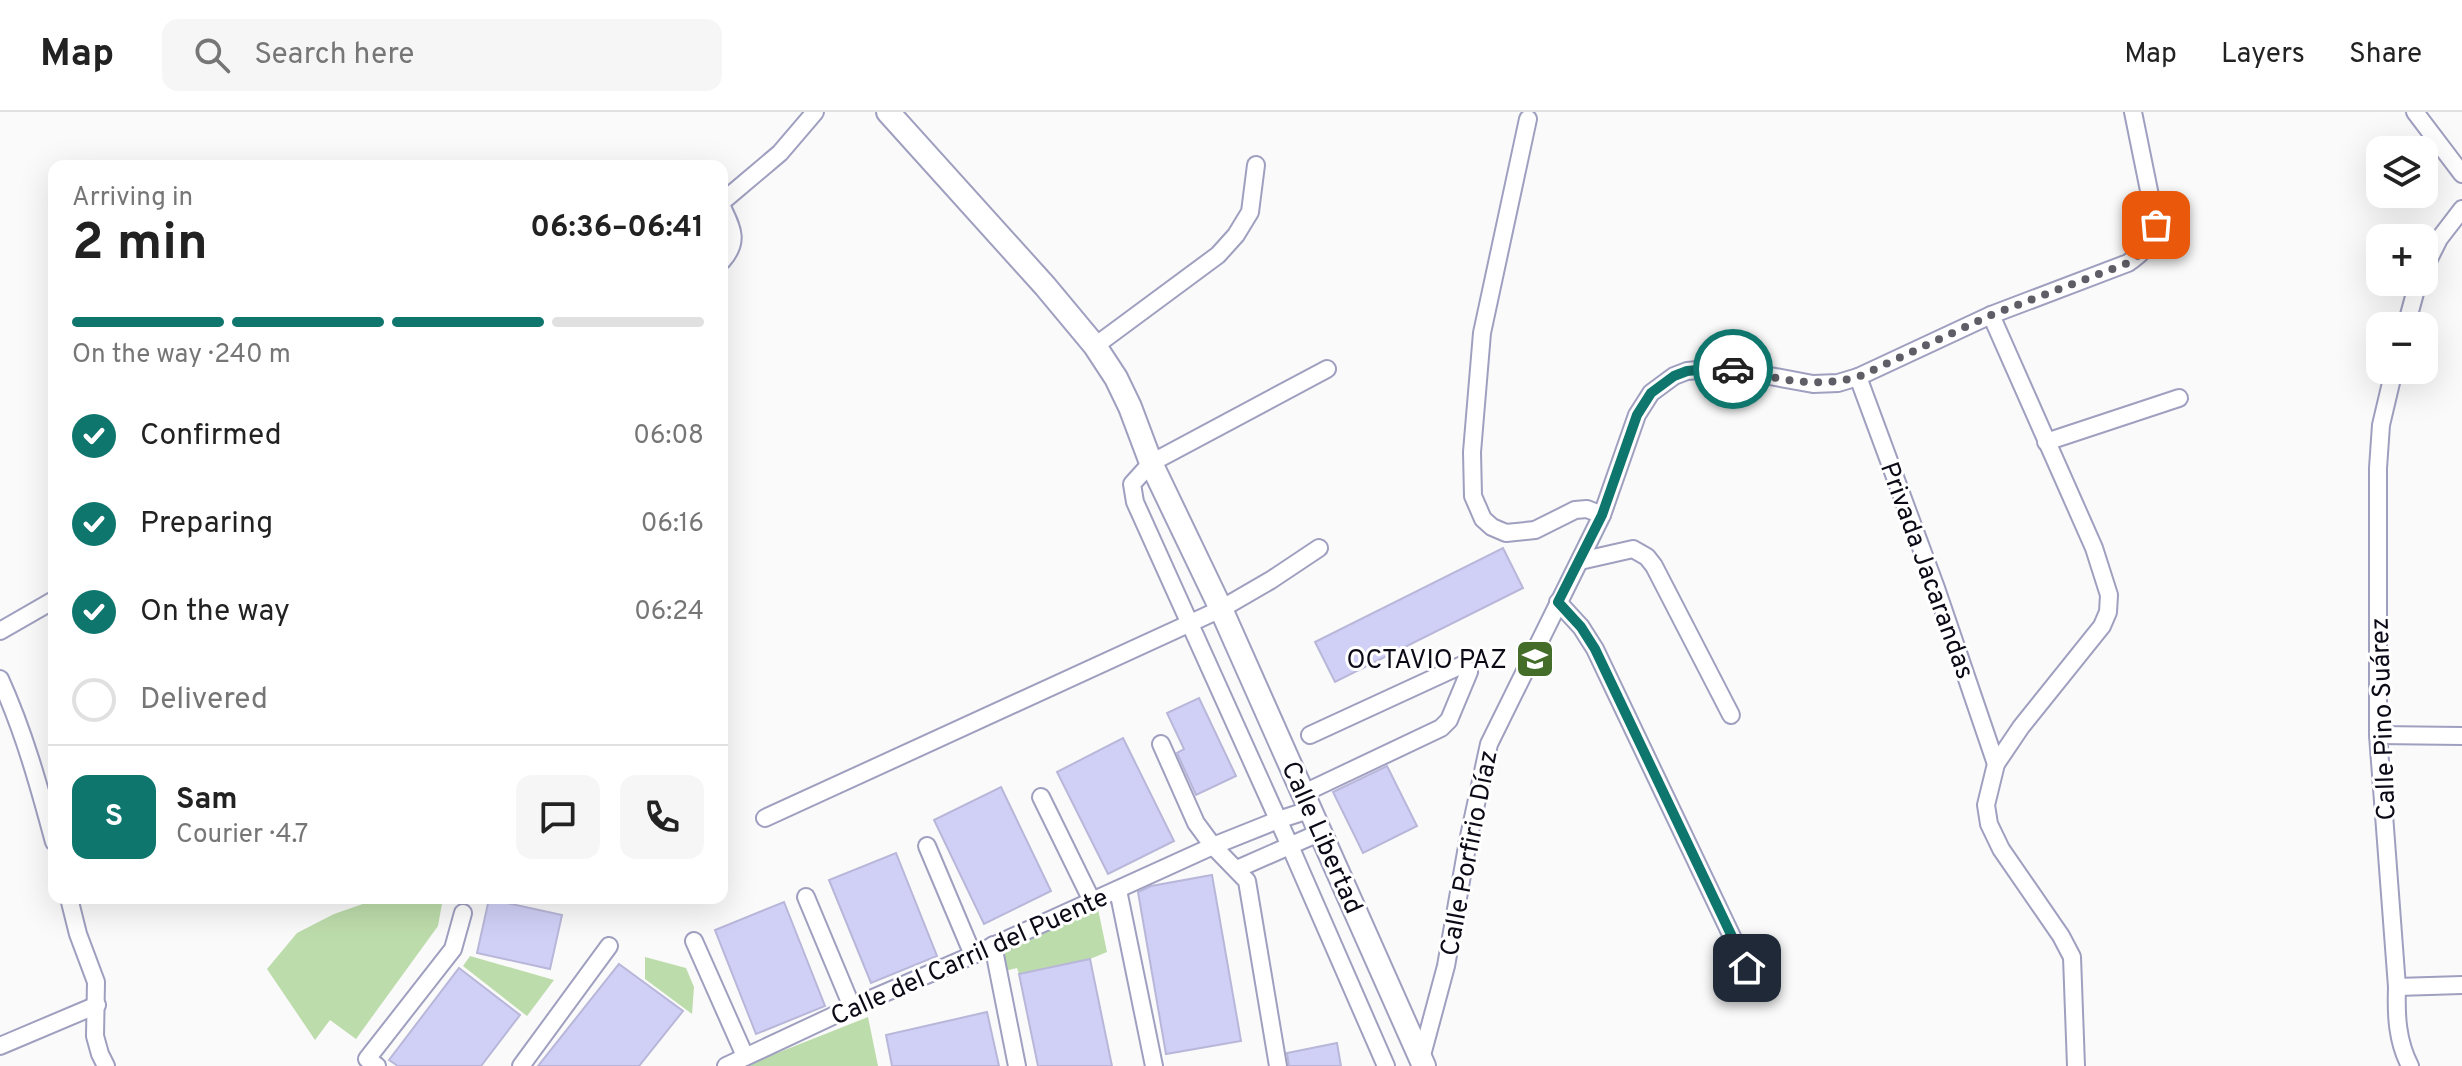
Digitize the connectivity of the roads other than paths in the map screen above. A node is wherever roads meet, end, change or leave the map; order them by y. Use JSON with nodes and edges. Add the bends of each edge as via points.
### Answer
{"nodes":[{"id":1,"x":815,"y":112,"type":"edge"},
{"id":2,"x":888,"y":112,"type":"edge"},
{"id":3,"x":2133,"y":112,"type":"edge"},
{"id":4,"x":2415,"y":112,"type":"edge"},
{"id":5,"x":1528,"y":119,"type":"dead end"},
{"id":6,"x":1256,"y":165,"type":"dead end"},
{"id":7,"x":2462,"y":174,"type":"edge"},
{"id":8,"x":728,"y":200,"type":"edge"},
{"id":9,"x":2462,"y":209,"type":"edge"},
{"id":10,"x":728,"y":220,"type":"edge"},
{"id":11,"x":2438,"y":241,"type":"edge"},
{"id":12,"x":728,"y":255,"type":"edge"},
{"id":13,"x":1991,"y":315,"type":"junction"},
{"id":14,"x":1095,"y":346,"type":"junction"},
{"id":15,"x":1327,"y":369,"type":"dead end"},
{"id":16,"x":1858,"y":377,"type":"junction"},
{"id":17,"x":2391,"y":384,"type":"edge"},
{"id":18,"x":2179,"y":398,"type":"dead end"},
{"id":19,"x":2046,"y":442,"type":"junction"},
{"id":20,"x":1151,"y":463,"type":"junction"},
{"id":21,"x":1602,"y":515,"type":"junction"},
{"id":22,"x":1319,"y":548,"type":"dead end"},
{"id":23,"x":1580,"y":561,"type":"junction"},
{"id":24,"x":1558,"y":602,"type":"junction"},
{"id":25,"x":48,"y":603,"type":"edge"},
{"id":26,"x":1221,"y":609,"type":"junction"},
{"id":27,"x":1190,"y":623,"type":"junction"},
{"id":28,"x":0,"y":631,"type":"edge"},
{"id":29,"x":0,"y":679,"type":"edge"},
{"id":30,"x":1731,"y":715,"type":"dead end"},
{"id":31,"x":1310,"y":735,"type":"dead end"},
{"id":32,"x":2378,"y":735,"type":"junction"},
{"id":33,"x":2462,"y":736,"type":"edge"},
{"id":34,"x":1161,"y":744,"type":"dead end"},
{"id":35,"x":1996,"y":764,"type":"junction"},
{"id":36,"x":1041,"y":797,"type":"dead end"},
{"id":37,"x":1308,"y":801,"type":"junction"},
{"id":38,"x":765,"y":818,"type":"dead end"},
{"id":39,"x":48,"y":820,"type":"edge"},
{"id":40,"x":1278,"y":820,"type":"junction"},
{"id":41,"x":1321,"y":832,"type":"junction"},
{"id":42,"x":927,"y":846,"type":"dead end"},
{"id":43,"x":1213,"y":846,"type":"junction"},
{"id":44,"x":1290,"y":846,"type":"junction"},
{"id":45,"x":1237,"y":869,"type":"junction"},
{"id":46,"x":1118,"y":890,"type":"junction"},
{"id":47,"x":806,"y":897,"type":"dead end"},
{"id":48,"x":1092,"y":901,"type":"junction"},
{"id":49,"x":70,"y":904,"type":"edge"},
{"id":50,"x":463,"y":913,"type":"dead end"},
{"id":51,"x":694,"y":941,"type":"dead end"},
{"id":52,"x":993,"y":945,"type":"junction"},
{"id":53,"x":609,"y":946,"type":"dead end"},
{"id":54,"x":973,"y":955,"type":"junction"},
{"id":55,"x":1747,"y":968,"type":"dead end"},
{"id":56,"x":2462,"y":985,"type":"edge"},
{"id":57,"x":2397,"y":987,"type":"junction"},
{"id":58,"x":97,"y":1005,"type":"junction"},
{"id":59,"x":852,"y":1007,"type":"junction"},
{"id":60,"x":0,"y":1046,"type":"edge"},
{"id":61,"x":745,"y":1056,"type":"junction"},
{"id":62,"x":372,"y":1062,"type":"edge"},
{"id":63,"x":1422,"y":1063,"type":"edge"},
{"id":64,"x":106,"y":1066,"type":"edge"},
{"id":65,"x":521,"y":1066,"type":"edge"},
{"id":66,"x":726,"y":1066,"type":"edge"},
{"id":67,"x":1017,"y":1066,"type":"edge"},
{"id":68,"x":1154,"y":1066,"type":"edge"},
{"id":69,"x":1278,"y":1066,"type":"edge"},
{"id":70,"x":1386,"y":1066,"type":"edge"},
{"id":71,"x":2076,"y":1066,"type":"edge"},
{"id":72,"x":2410,"y":1066,"type":"edge"}],
"edges":[{"from":1,"to":8,"type":"street","via":[[780,153]]},
{"from":2,"to":14,"type":"main road","name":"Calle Libertad"},
{"from":3,"to":13,"type":"street","name":"Calle Porfirio Díaz","via":[[2156,225],[2143,253]]},
{"from":4,"to":7,"type":"street"},
{"from":5,"to":21,"type":"street","via":[[1482,333],[1473,496],[1483,519],[1506,533],[1535,530],[1575,510]]},
{"from":6,"to":14,"type":"street","via":[[1250,212],[1236,235],[1218,255]]},
{"from":9,"to":11,"type":"street"},
{"from":10,"to":12,"type":"street","via":[[733,232]]},
{"from":13,"to":16,"type":"street","name":"Calle Porfirio Díaz"},
{"from":13,"to":19,"type":"street"},
{"from":14,"to":20,"type":"main road","name":"Calle Libertad","via":[[1130,407]]},
{"from":15,"to":20,"type":"street"},
{"from":16,"to":21,"type":"street","name":"Calle Porfirio Díaz","via":[[1813,384],[1727,368],[1674,376],[1651,393],[1637,415]]},
{"from":16,"to":35,"type":"street","name":"Privada Jacarandas"},
{"from":17,"to":32,"type":"street","name":"Calle Pino Suárez","via":[[2378,468]]},
{"from":18,"to":19,"type":"street"},
{"from":19,"to":35,"type":"street","via":[[2094,548],[2109,595],[2108,612]]},
{"from":20,"to":26,"type":"main road","name":"Calle Libertad"},
{"from":20,"to":27,"type":"street","via":[[1132,484],[1135,502]]},
{"from":21,"to":23,"type":"street","name":"Calle Porfirio Díaz"},
{"from":22,"to":26,"type":"street"},
{"from":23,"to":24,"type":"street","name":"Calle Porfirio Díaz"},
{"from":23,"to":30,"type":"street","via":[[1633,549],[1647,557]]},
{"from":24,"to":55,"type":"street","via":[[1595,649]]},
{"from":24,"to":63,"type":"street","name":"Calle Porfirio Díaz","via":[[1489,744]]},
{"from":25,"to":28,"type":"street"},
{"from":26,"to":27,"type":"street"},
{"from":26,"to":37,"type":"main road","name":"Calle Libertad"},
{"from":27,"to":38,"type":"street"},
{"from":27,"to":40,"type":"street"},
{"from":29,"to":39,"type":"street","via":[[20,725]]},
{"from":31,"to":37,"type":"street","name":"Calle del Carril del Puente","via":[[1462,665],[1469,672],[1441,728]]},
{"from":32,"to":33,"type":"street"},
{"from":32,"to":57,"type":"street","name":"Calle Pino Suárez"},
{"from":34,"to":43,"type":"street","via":[[1196,823]]},
{"from":35,"to":71,"type":"street","via":[[1986,805],[1989,824],[2072,957]]},
{"from":36,"to":48,"type":"street"},
{"from":37,"to":40,"type":"street","name":"Calle del Carril del Puente"},
{"from":37,"to":41,"type":"main road","name":"Calle Libertad"},
{"from":40,"to":43,"type":"street","name":"Calle del Carril del Puente"},
{"from":40,"to":44,"type":"street"},
{"from":41,"to":44,"type":"street"},
{"from":41,"to":63,"type":"main road","name":"Calle Libertad"},
{"from":42,"to":54,"type":"street"},
{"from":43,"to":45,"type":"street"},
{"from":43,"to":46,"type":"street","name":"Calle del Carril del Puente"},
{"from":44,"to":45,"type":"street"},
{"from":44,"to":70,"type":"street"},
{"from":45,"to":69,"type":"street","via":[[1251,896]]},
{"from":46,"to":48,"type":"street","name":"Calle del Carril del Puente"},
{"from":46,"to":68,"type":"street"},
{"from":47,"to":59,"type":"street"},
{"from":48,"to":52,"type":"street","name":"Calle del Carril del Puente"},
{"from":49,"to":58,"type":"street","via":[[96,982]]},
{"from":50,"to":62,"type":"street","via":[[453,949]]},
{"from":51,"to":61,"type":"street"},
{"from":52,"to":54,"type":"street","name":"Calle del Carril del Puente"},
{"from":52,"to":67,"type":"street"},
{"from":53,"to":65,"type":"street"},
{"from":54,"to":59,"type":"street","name":"Calle del Carril del Puente"},
{"from":56,"to":57,"type":"street"},
{"from":57,"to":72,"type":"street","name":"Calle Pino Suárez","via":[[2399,1037]]},
{"from":58,"to":60,"type":"street"},
{"from":58,"to":64,"type":"street","via":[[95,1036]]},
{"from":59,"to":61,"type":"street","name":"Calle del Carril del Puente"},
{"from":61,"to":66,"type":"street","name":"Calle del Carril del Puente"}]}
